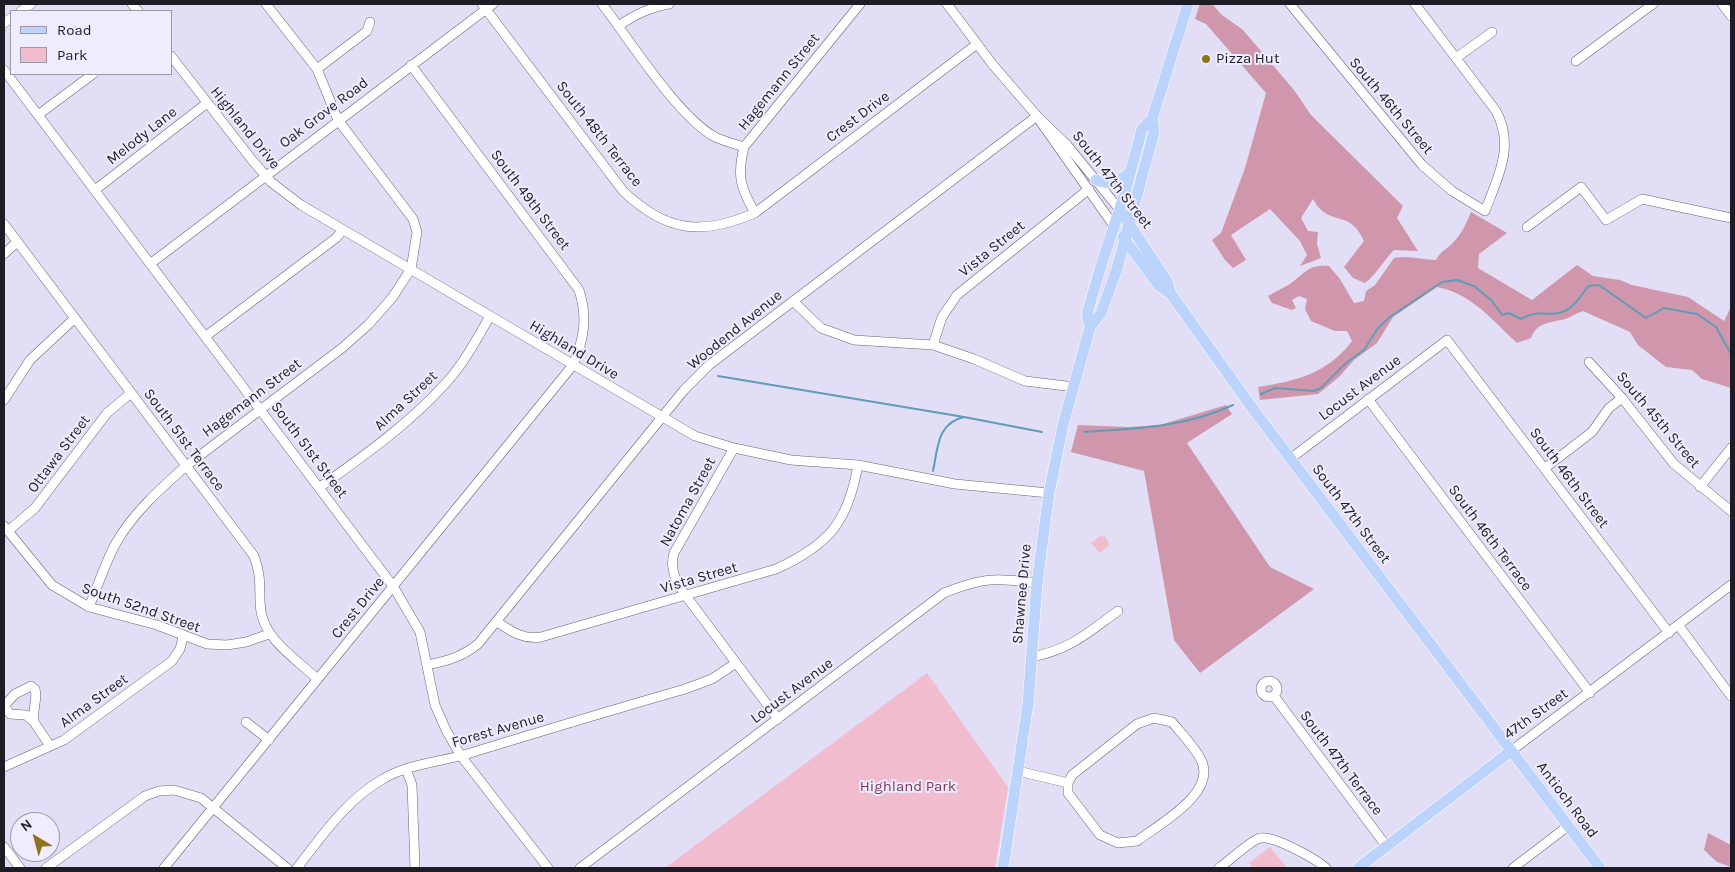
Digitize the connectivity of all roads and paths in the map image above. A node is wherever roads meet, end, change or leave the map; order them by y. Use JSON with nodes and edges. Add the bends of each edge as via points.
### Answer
{"nodes":[{"id":1,"x":266,"y":4,"type":"edge"},
{"id":2,"x":602,"y":4,"type":"edge"},
{"id":3,"x":669,"y":4,"type":"edge"},
{"id":4,"x":860,"y":4,"type":"edge"},
{"id":5,"x":947,"y":4,"type":"edge"},
{"id":6,"x":1188,"y":4,"type":"edge"},
{"id":7,"x":1290,"y":4,"type":"edge"},
{"id":8,"x":1415,"y":4,"type":"edge"},
{"id":9,"x":1653,"y":4,"type":"edge"},
{"id":10,"x":1722,"y":4,"type":"edge"},
{"id":11,"x":487,"y":5,"type":"edge"},
{"id":12,"x":1731,"y":16,"type":"edge"},
{"id":13,"x":370,"y":22,"type":"dead end"},
{"id":14,"x":618,"y":26,"type":"junction"},
{"id":15,"x":1492,"y":32,"type":"dead end"},
{"id":16,"x":977,"y":44,"type":"junction"},
{"id":17,"x":172,"y":57,"type":"edge"},
{"id":18,"x":1456,"y":58,"type":"junction"},
{"id":19,"x":1576,"y":61,"type":"dead end"},
{"id":20,"x":411,"y":65,"type":"junction"},
{"id":21,"x":317,"y":69,"type":"junction"},
{"id":22,"x":4,"y":70,"type":"edge"},
{"id":23,"x":92,"y":75,"type":"edge"},
{"id":24,"x":207,"y":103,"type":"junction"},
{"id":25,"x":38,"y":115,"type":"junction"},
{"id":26,"x":1037,"y":116,"type":"junction"},
{"id":27,"x":1152,"y":119,"type":"junction"},
{"id":28,"x":338,"y":120,"type":"junction"},
{"id":29,"x":744,"y":147,"type":"junction"},
{"id":30,"x":1131,"y":171,"type":"junction"},
{"id":31,"x":265,"y":175,"type":"junction"},
{"id":32,"x":1096,"y":180,"type":"junction"},
{"id":33,"x":1088,"y":189,"type":"junction"},
{"id":34,"x":95,"y":190,"type":"junction"},
{"id":35,"x":1120,"y":210,"type":"junction"},
{"id":36,"x":755,"y":212,"type":"junction"},
{"id":37,"x":1731,"y":218,"type":"edge"},
{"id":38,"x":4,"y":224,"type":"edge"},
{"id":39,"x":1130,"y":224,"type":"junction"},
{"id":40,"x":1114,"y":226,"type":"junction"},
{"id":41,"x":1527,"y":227,"type":"dead end"},
{"id":42,"x":342,"y":230,"type":"junction"},
{"id":43,"x":1126,"y":240,"type":"junction"},
{"id":44,"x":17,"y":242,"type":"junction"},
{"id":45,"x":4,"y":254,"type":"edge"},
{"id":46,"x":150,"y":264,"type":"junction"},
{"id":47,"x":1144,"y":265,"type":"junction"},
{"id":48,"x":411,"y":269,"type":"junction"},
{"id":49,"x":1117,"y":269,"type":"junction"},
{"id":50,"x":1171,"y":294,"type":"junction"},
{"id":51,"x":793,"y":300,"type":"junction"},
{"id":52,"x":490,"y":316,"type":"junction"},
{"id":53,"x":74,"y":318,"type":"junction"},
{"id":54,"x":1090,"y":327,"type":"junction"},
{"id":55,"x":206,"y":336,"type":"junction"},
{"id":56,"x":1447,"y":340,"type":"joint"},
{"id":57,"x":933,"y":345,"type":"junction"},
{"id":58,"x":1589,"y":362,"type":"dead end"},
{"id":59,"x":572,"y":365,"type":"junction"},
{"id":60,"x":1074,"y":387,"type":"junction"},
{"id":61,"x":131,"y":393,"type":"junction"},
{"id":62,"x":1622,"y":398,"type":"junction"},
{"id":63,"x":1368,"y":399,"type":"junction"},
{"id":64,"x":4,"y":400,"type":"edge"},
{"id":65,"x":261,"y":409,"type":"junction"},
{"id":66,"x":661,"y":417,"type":"junction"},
{"id":67,"x":734,"y":448,"type":"junction"},
{"id":68,"x":1731,"y":448,"type":"edge"},
{"id":69,"x":1290,"y":459,"type":"junction"},
{"id":70,"x":858,"y":465,"type":"junction"},
{"id":71,"x":186,"y":466,"type":"junction"},
{"id":72,"x":1545,"y":468,"type":"junction"},
{"id":73,"x":1700,"y":487,"type":"junction"},
{"id":74,"x":320,"y":488,"type":"junction"},
{"id":75,"x":1049,"y":493,"type":"junction"},
{"id":76,"x":1731,"y":511,"type":"edge"},
{"id":77,"x":6,"y":529,"type":"edge"},
{"id":78,"x":1037,"y":582,"type":"junction"},
{"id":79,"x":1731,"y":585,"type":"edge"},
{"id":80,"x":393,"y":586,"type":"junction"},
{"id":81,"x":686,"y":596,"type":"junction"},
{"id":82,"x":89,"y":607,"type":"junction"},
{"id":83,"x":1118,"y":611,"type":"dead end"},
{"id":84,"x":497,"y":622,"type":"junction"},
{"id":85,"x":1679,"y":626,"type":"junction"},
{"id":86,"x":269,"y":634,"type":"junction"},
{"id":87,"x":1669,"y":634,"type":"junction"},
{"id":88,"x":183,"y":637,"type":"junction"},
{"id":89,"x":1032,"y":657,"type":"junction"},
{"id":90,"x":736,"y":663,"type":"junction"},
{"id":91,"x":428,"y":665,"type":"junction"},
{"id":92,"x":317,"y":679,"type":"junction"},
{"id":93,"x":1590,"y":693,"type":"junction"},
{"id":94,"x":1274,"y":696,"type":"dead end"},
{"id":95,"x":1731,"y":696,"type":"edge"},
{"id":96,"x":778,"y":719,"type":"junction"},
{"id":97,"x":34,"y":722,"type":"dead end"},
{"id":98,"x":246,"y":722,"type":"dead end"},
{"id":99,"x":269,"y":740,"type":"junction"},
{"id":100,"x":50,"y":746,"type":"junction"},
{"id":101,"x":1511,"y":750,"type":"junction"},
{"id":102,"x":461,"y":756,"type":"junction"},
{"id":103,"x":4,"y":767,"type":"edge"},
{"id":104,"x":406,"y":769,"type":"junction"},
{"id":105,"x":1018,"y":771,"type":"junction"},
{"id":106,"x":1068,"y":783,"type":"junction"},
{"id":107,"x":213,"y":808,"type":"junction"},
{"id":108,"x":1568,"y":826,"type":"junction"},
{"id":109,"x":1387,"y":846,"type":"junction"},
{"id":110,"x":4,"y":847,"type":"edge"},
{"id":111,"x":20,"y":868,"type":"edge"},
{"id":112,"x":46,"y":868,"type":"edge"},
{"id":113,"x":164,"y":868,"type":"edge"},
{"id":114,"x":287,"y":868,"type":"edge"},
{"id":115,"x":297,"y":868,"type":"edge"},
{"id":116,"x":415,"y":868,"type":"edge"},
{"id":117,"x":548,"y":868,"type":"edge"},
{"id":118,"x":580,"y":868,"type":"edge"},
{"id":119,"x":1003,"y":868,"type":"edge"},
{"id":120,"x":1220,"y":868,"type":"edge"},
{"id":121,"x":1326,"y":868,"type":"edge"},
{"id":122,"x":1358,"y":868,"type":"edge"},
{"id":123,"x":1513,"y":868,"type":"edge"},
{"id":124,"x":1600,"y":868,"type":"edge"}],
"edges":[{"from":1,"to":21,"type":"street"},
{"from":2,"to":14,"type":"street"},
{"from":3,"to":14,"type":"street","via":[[637,14]]},
{"from":4,"to":29,"type":"street","name":"Hagemann Street"},
{"from":5,"to":16,"type":"street","name":"South 47th Street"},
{"from":6,"to":27,"type":"main road","name":"Shawnee Drive"},
{"from":7,"to":18,"type":"street","name":"South 46th Street","via":[[1422,165],[1452,192],[1484,211],[1502,167],[1506,143],[1504,128],[1496,110]]},
{"from":8,"to":18,"type":"street"},
{"from":9,"to":19,"type":"street"},
{"from":10,"to":12,"type":"street"},
{"from":11,"to":20,"type":"street","name":"Oak Grove Road"},
{"from":11,"to":36,"type":"street","name":"South 48th Terrace","via":[[623,191],[640,207],[678,225],[701,227],[727,224]]},
{"from":13,"to":21,"type":"street","via":[[367,30]]},
{"from":14,"to":29,"type":"street","via":[[692,120],[715,137]]},
{"from":15,"to":18,"type":"street"},
{"from":16,"to":26,"type":"street","name":"South 47th Street"},
{"from":16,"to":36,"type":"street","name":"Crest Drive"},
{"from":17,"to":24,"type":"street","name":"Highland Drive"},
{"from":20,"to":28,"type":"street","name":"Oak Grove Road"},
{"from":20,"to":59,"type":"street","name":"South 49th Street","via":[[579,290],[585,325],[582,345]]},
{"from":21,"to":28,"type":"street"},
{"from":22,"to":25,"type":"street","name":"South 51st Street"},
{"from":23,"to":25,"type":"street"},
{"from":24,"to":31,"type":"street","name":"Highland Drive"},
{"from":24,"to":34,"type":"street","name":"Melody Lane"},
{"from":25,"to":34,"type":"street","name":"South 51st Street"},
{"from":26,"to":32,"type":"street","name":"South 47th Street","via":[[1067,144]]},
{"from":26,"to":33,"type":"street","name":"South 47th Street"},
{"from":26,"to":51,"type":"street","name":"Woodend Avenue"},
{"from":27,"to":30,"type":"main road","name":"Shawnee Drive","via":[[1142,129]]},
{"from":27,"to":39,"type":"main road","name":"Shawnee Drive","via":[[1154,132]]},
{"from":28,"to":31,"type":"street","name":"Oak Grove Road"},
{"from":28,"to":48,"type":"street","via":[[413,219],[417,232]]},
{"from":29,"to":36,"type":"street","name":"Hagemann Street","via":[[739,168],[742,190]]},
{"from":30,"to":32,"type":"main road","via":[[1115,183]]},
{"from":30,"to":35,"type":"main road","name":"Shawnee Drive"},
{"from":31,"to":42,"type":"street","name":"Highland Drive","via":[[301,205]]},
{"from":31,"to":46,"type":"street","name":"Oak Grove Road"},
{"from":32,"to":35,"type":"street","name":"South 47th Street"},
{"from":33,"to":40,"type":"street","name":"South 47th Street"},
{"from":33,"to":57,"type":"street","name":"Vista Street","via":[[958,296],[942,316]]},
{"from":34,"to":46,"type":"street","name":"South 51st Street"},
{"from":35,"to":39,"type":"main road","name":"South 47th Street"},
{"from":35,"to":40,"type":"main road","name":"Shawnee Drive"},
{"from":37,"to":41,"type":"street","via":[[1642,199],[1606,220],[1581,187]]},
{"from":38,"to":44,"type":"street","name":"South 51st Terrace"},
{"from":39,"to":43,"type":"main road","name":"Shawnee Drive"},
{"from":39,"to":50,"type":"main road","name":"South 47th Street","via":[[1167,280]]},
{"from":40,"to":43,"type":"main road","name":"South 47th Street"},
{"from":40,"to":54,"type":"main road","name":"Shawnee Drive","via":[[1087,314]]},
{"from":42,"to":48,"type":"street","name":"Highland Drive"},
{"from":42,"to":55,"type":"street","via":[[336,238]]},
{"from":43,"to":47,"type":"main road","name":"South 47th Street"},
{"from":43,"to":49,"type":"main road","name":"Shawnee Drive"},
{"from":44,"to":45,"type":"street"},
{"from":44,"to":53,"type":"street","name":"South 51st Terrace"},
{"from":46,"to":55,"type":"street","name":"South 51st Street"},
{"from":47,"to":49,"type":"main road","via":[[1134,261]]},
{"from":47,"to":50,"type":"main road","name":"South 47th Street","via":[[1163,291]]},
{"from":48,"to":52,"type":"street","name":"Highland Drive"},
{"from":48,"to":65,"type":"street","name":"Hagemann Street","via":[[392,298],[368,325]]},
{"from":49,"to":54,"type":"main road","name":"Shawnee Drive","via":[[1101,314]]},
{"from":50,"to":69,"type":"main road","name":"South 47th Street"},
{"from":51,"to":57,"type":"street","via":[[821,328],[854,340]]},
{"from":51,"to":66,"type":"street","name":"Woodend Avenue","via":[[709,365]]},
{"from":52,"to":59,"type":"street","name":"Highland Drive"},
{"from":52,"to":74,"type":"street","name":"Alma Street","via":[[447,382],[390,436]]},
{"from":53,"to":61,"type":"street","name":"South 51st Terrace"},
{"from":53,"to":64,"type":"street","via":[[30,360]]},
{"from":54,"to":60,"type":"main road","name":"Shawnee Drive"},
{"from":55,"to":65,"type":"street","name":"South 51st Street"},
{"from":56,"to":63,"type":"street","name":"Locust Avenue"},
{"from":56,"to":72,"type":"street","name":"South 46th Street"},
{"from":57,"to":60,"type":"street","via":[[1025,381]]},
{"from":58,"to":62,"type":"street","name":"South 45th Street"},
{"from":59,"to":66,"type":"street","name":"Highland Drive"},
{"from":59,"to":80,"type":"street","name":"Crest Drive"},
{"from":60,"to":75,"type":"main road","name":"Shawnee Drive"},
{"from":61,"to":71,"type":"street","name":"South 51st Terrace"},
{"from":61,"to":77,"type":"street","name":"Ottawa Street","via":[[107,413],[35,508]]},
{"from":62,"to":72,"type":"street","via":[[1609,408],[1592,432]]},
{"from":62,"to":73,"type":"street","name":"South 45th Street","via":[[1674,464]]},
{"from":63,"to":69,"type":"street","name":"Locust Avenue"},
{"from":63,"to":93,"type":"street","name":"South 46th Terrace"},
{"from":65,"to":71,"type":"street","name":"Hagemann Street"},
{"from":65,"to":74,"type":"street","name":"South 51st Street"},
{"from":66,"to":67,"type":"street","name":"Highland Drive","via":[[695,436]]},
{"from":66,"to":84,"type":"street","name":"Woodend Avenue"},
{"from":67,"to":70,"type":"street","name":"Highland Drive","via":[[791,460]]},
{"from":67,"to":81,"type":"street","name":"Natoma Street","via":[[672,560],[677,582]]},
{"from":68,"to":73,"type":"street"},
{"from":69,"to":101,"type":"main road","name":"South 47th Street"},
{"from":70,"to":75,"type":"street","name":"Highland Drive","via":[[955,484]]},
{"from":70,"to":81,"type":"street","name":"Vista Street","via":[[853,492],[842,519],[823,542],[801,558],[776,569]]},
{"from":71,"to":82,"type":"street","name":"Hagemann Street","via":[[139,512],[116,542]]},
{"from":71,"to":86,"type":"street","name":"South 51st Terrace","via":[[254,556],[261,582],[262,613]]},
{"from":72,"to":87,"type":"street","name":"South 46th Street"},
{"from":73,"to":76,"type":"street","name":"South 45th Street"},
{"from":74,"to":80,"type":"street","name":"South 51st Street"},
{"from":75,"to":78,"type":"main road","name":"Shawnee Drive"},
{"from":77,"to":82,"type":"street","name":"South 52nd Street","via":[[52,585]]},
{"from":78,"to":89,"type":"main road","name":"Shawnee Drive"},
{"from":78,"to":96,"type":"street","name":"Locust Avenue","via":[[994,578],[971,582],[944,593]]},
{"from":79,"to":85,"type":"street","name":"47th Street"},
{"from":80,"to":91,"type":"street","name":"South 51st Street","via":[[420,632]]},
{"from":80,"to":92,"type":"street","name":"Crest Drive"},
{"from":81,"to":84,"type":"street","name":"Vista Street","via":[[531,639]]},
{"from":81,"to":90,"type":"street"},
{"from":82,"to":88,"type":"street","name":"South 52nd Street","via":[[157,626]]},
{"from":83,"to":89,"type":"street","via":[[1072,644],[1056,652]]},
{"from":84,"to":91,"type":"street","name":"Woodend Avenue","via":[[466,654]]},
{"from":85,"to":87,"type":"street","name":"47th Street"},
{"from":85,"to":95,"type":"street"},
{"from":86,"to":88,"type":"street","name":"South 52nd Street","via":[[227,645],[206,644]]},
{"from":86,"to":92,"type":"street"},
{"from":87,"to":93,"type":"street","name":"47th Street"},
{"from":88,"to":100,"type":"street","name":"Alma Street","via":[[172,660],[64,740]]},
{"from":89,"to":105,"type":"main road","name":"Shawnee Drive"},
{"from":90,"to":96,"type":"street"},
{"from":90,"to":102,"type":"street","name":"Forest Avenue","via":[[712,679],[685,689]]},
{"from":91,"to":102,"type":"street","name":"South 51st Street","via":[[430,686],[440,719]]},
{"from":92,"to":99,"type":"street","name":"Crest Drive"},
{"from":93,"to":101,"type":"street","name":"47th Street"},
{"from":94,"to":109,"type":"street","name":"South 47th Terrace"},
{"from":96,"to":118,"type":"street","name":"Locust Avenue"},
{"from":97,"to":100,"type":"street"},
{"from":98,"to":99,"type":"street"},
{"from":99,"to":107,"type":"street","name":"Crest Drive"},
{"from":100,"to":103,"type":"street","name":"Alma Street"},
{"from":101,"to":108,"type":"main road","name":"Antioch Road"},
{"from":101,"to":109,"type":"main road","name":"47th Street"},
{"from":102,"to":104,"type":"street","name":"Forest Avenue"},
{"from":102,"to":117,"type":"street","name":"South 51st Street"},
{"from":104,"to":115,"type":"street","name":"Forest Avenue","via":[[385,778],[341,812]]},
{"from":104,"to":116,"type":"street","via":[[412,785]]},
{"from":105,"to":106,"type":"street"},
{"from":105,"to":119,"type":"main road","name":"Shawnee Drive"},
{"from":106,"to":106,"type":"street","via":[[1072,775],[1137,724],[1154,718],[1172,722],[1200,758],[1204,774],[1204,782],[1195,797],[1130,843],[1110,841],[1100,835],[1068,793]]},
{"from":107,"to":112,"type":"street","via":[[189,793],[174,790],[145,796]]},
{"from":107,"to":113,"type":"street","name":"Crest Drive"},
{"from":107,"to":114,"type":"street"},
{"from":108,"to":123,"type":"street"},
{"from":108,"to":124,"type":"main road","name":"Antioch Road"},
{"from":109,"to":122,"type":"main road","name":"47th Street"},
{"from":110,"to":111,"type":"street"},
{"from":120,"to":121,"type":"street","via":[[1258,838],[1268,838],[1317,860]]}]}
